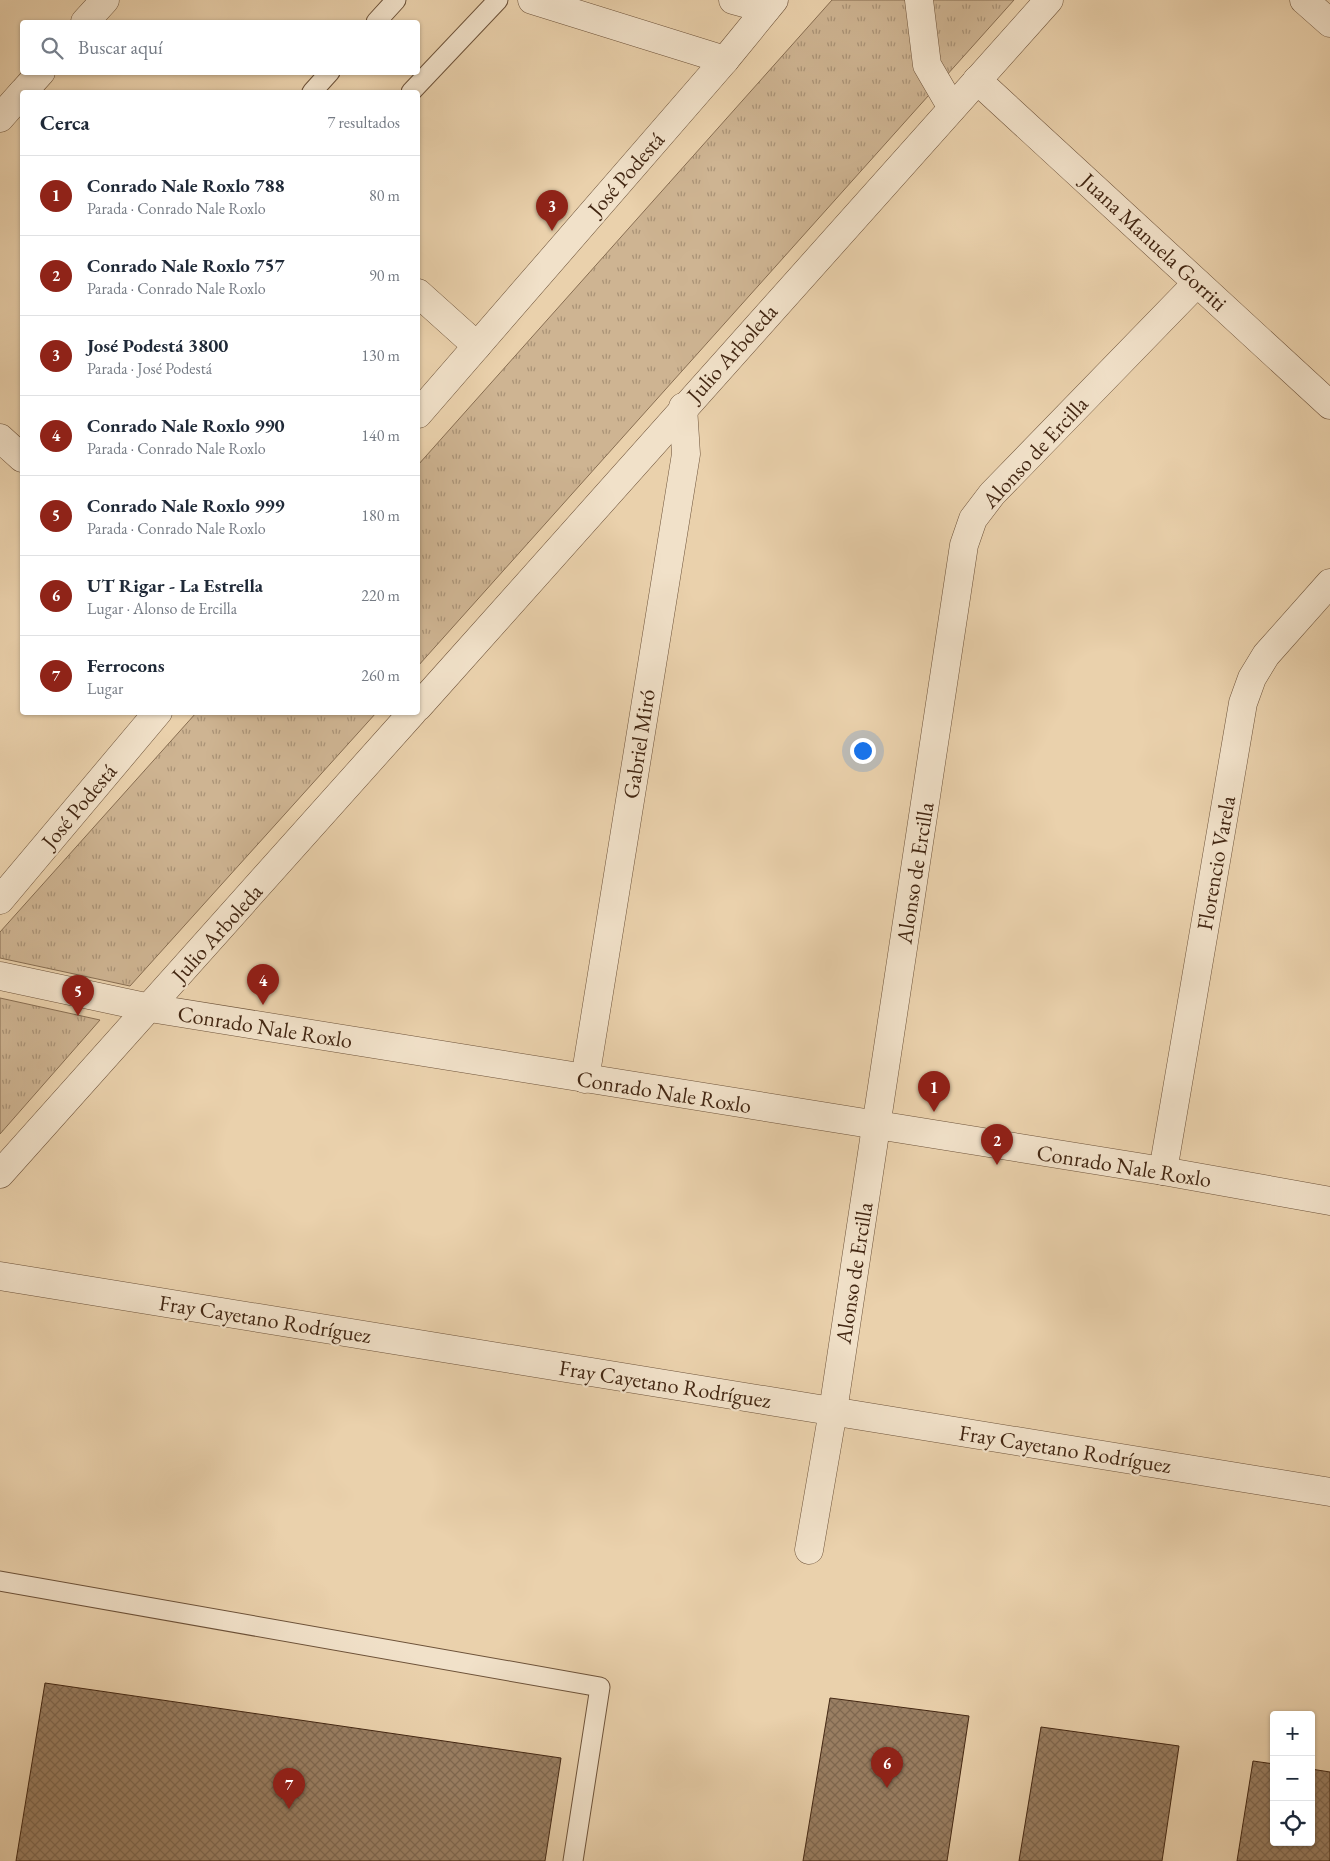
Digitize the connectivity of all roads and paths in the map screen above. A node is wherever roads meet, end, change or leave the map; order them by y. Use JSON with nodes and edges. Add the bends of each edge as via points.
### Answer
{"nodes":[{"id":1,"x":105,"y":0,"type":"edge"},
{"id":2,"x":396,"y":0,"type":"edge"},
{"id":3,"x":498,"y":0,"type":"edge"},
{"id":4,"x":532,"y":0,"type":"edge"},
{"id":5,"x":733,"y":0,"type":"edge"},
{"id":6,"x":920,"y":0,"type":"edge"},
{"id":7,"x":1049,"y":0,"type":"edge"},
{"id":8,"x":1304,"y":0,"type":"edge"},
{"id":9,"x":770,"y":5,"type":"edge"},
{"id":10,"x":87,"y":20,"type":"edge"},
{"id":11,"x":378,"y":20,"type":"edge"},
{"id":12,"x":1330,"y":23,"type":"edge"},
{"id":13,"x":725,"y":60,"type":"junction"},
{"id":14,"x":38,"y":75,"type":"edge"},
{"id":15,"x":327,"y":75,"type":"edge"},
{"id":16,"x":977,"y":80,"type":"junction"},
{"id":17,"x":25,"y":90,"type":"edge"},
{"id":18,"x":314,"y":90,"type":"edge"},
{"id":19,"x":413,"y":90,"type":"edge"},
{"id":20,"x":20,"y":96,"type":"edge"},
{"id":21,"x":952,"y":108,"type":"junction"},
{"id":22,"x":0,"y":118,"type":"edge"},
{"id":23,"x":1197,"y":283,"type":"junction"},
{"id":24,"x":420,"y":295,"type":"edge"},
{"id":25,"x":477,"y":346,"type":"junction"},
{"id":26,"x":1330,"y":405,"type":"edge"},
{"id":27,"x":684,"y":407,"type":"junction"},
{"id":28,"x":420,"y":412,"type":"edge"},
{"id":29,"x":0,"y":438,"type":"edge"},
{"id":30,"x":20,"y":456,"type":"edge"},
{"id":31,"x":1330,"y":583,"type":"edge"},
{"id":32,"x":420,"y":705,"type":"edge"},
{"id":33,"x":155,"y":715,"type":"edge"},
{"id":34,"x":409,"y":715,"type":"edge"},
{"id":35,"x":0,"y":900,"type":"edge"},
{"id":36,"x":0,"y":976,"type":"edge"},
{"id":37,"x":150,"y":1008,"type":"junction"},
{"id":38,"x":585,"y":1079,"type":"junction"},
{"id":39,"x":877,"y":1127,"type":"junction"},
{"id":40,"x":1163,"y":1171,"type":"junction"},
{"id":41,"x":0,"y":1174,"type":"edge"},
{"id":42,"x":1330,"y":1202,"type":"edge"},
{"id":43,"x":0,"y":1276,"type":"edge"},
{"id":44,"x":833,"y":1411,"type":"junction"},
{"id":45,"x":1330,"y":1492,"type":"edge"},
{"id":46,"x":809,"y":1550,"type":"dead end"},
{"id":47,"x":0,"y":1581,"type":"edge"},
{"id":48,"x":573,"y":1861,"type":"edge"}],
"edges":[{"from":1,"to":10,"type":"street"},
{"from":2,"to":11,"type":"lane"},
{"from":3,"to":19,"type":"lane"},
{"from":4,"to":13,"type":"street"},
{"from":5,"to":9,"type":"street"},
{"from":6,"to":21,"type":"street","via":[[927,65]]},
{"from":7,"to":16,"type":"street","name":"Julio Arboleda"},
{"from":8,"to":12,"type":"street"},
{"from":9,"to":13,"type":"street","name":"José Podestá"},
{"from":13,"to":25,"type":"street","name":"José Podestá"},
{"from":14,"to":17,"type":"street"},
{"from":15,"to":18,"type":"lane"},
{"from":16,"to":21,"type":"street","name":"Julio Arboleda"},
{"from":16,"to":23,"type":"street","name":"Juana Manuela Gorriti"},
{"from":20,"to":22,"type":"street"},
{"from":21,"to":27,"type":"street","name":"Julio Arboleda"},
{"from":23,"to":26,"type":"street","name":"Juana Manuela Gorriti"},
{"from":23,"to":39,"type":"street","name":"Alonso de Ercilla","via":[[992,494],[973,519],[964,544]]},
{"from":24,"to":25,"type":"street"},
{"from":25,"to":28,"type":"street","name":"José Podestá"},
{"from":27,"to":32,"type":"street","name":"Julio Arboleda"},
{"from":27,"to":38,"type":"street","name":"Gabriel Miró","via":[[686,454]]},
{"from":29,"to":30,"type":"street"},
{"from":31,"to":40,"type":"street","name":"Florencio Varela","via":[[1266,655],[1252,678],[1243,703]]},
{"from":33,"to":35,"type":"street","name":"José Podestá"},
{"from":34,"to":37,"type":"street","name":"Julio Arboleda"},
{"from":36,"to":37,"type":"street","name":"Conrado Nale Roxlo"},
{"from":37,"to":38,"type":"street","name":"Conrado Nale Roxlo"},
{"from":37,"to":41,"type":"street","name":"Julio Arboleda"},
{"from":38,"to":39,"type":"street","name":"Conrado Nale Roxlo"},
{"from":39,"to":40,"type":"street","name":"Conrado Nale Roxlo"},
{"from":39,"to":44,"type":"street","name":"Alonso de Ercilla"},
{"from":40,"to":42,"type":"street","name":"Conrado Nale Roxlo"},
{"from":43,"to":44,"type":"street","name":"Fray Cayetano Rodríguez"},
{"from":44,"to":45,"type":"street","name":"Fray Cayetano Rodríguez"},
{"from":44,"to":46,"type":"street","name":"Alonso de Ercilla"},
{"from":47,"to":48,"type":"lane","via":[[600,1687]]}]}
